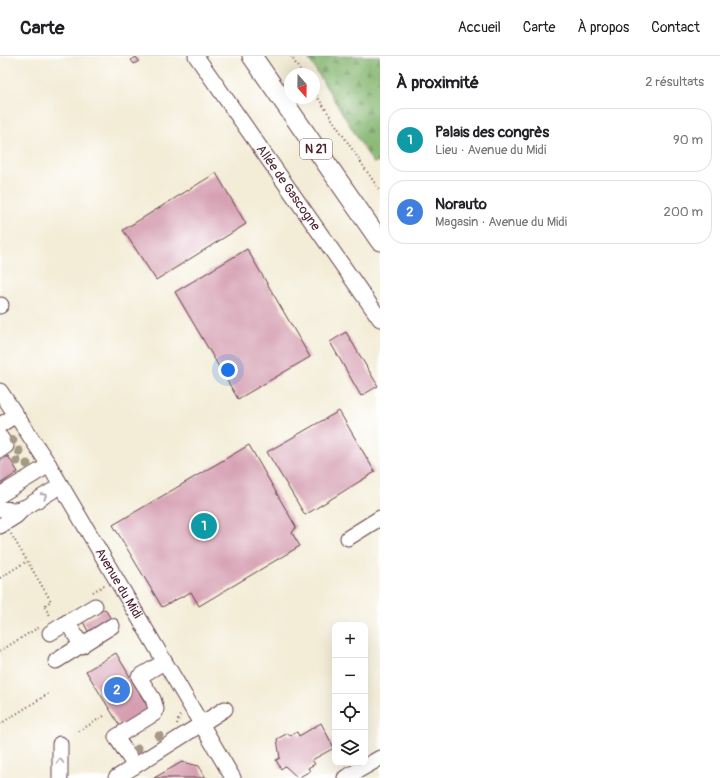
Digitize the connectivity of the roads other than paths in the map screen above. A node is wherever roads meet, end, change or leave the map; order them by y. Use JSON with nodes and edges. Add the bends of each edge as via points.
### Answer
{"nodes":[{"id":1,"x":196,"y":56,"type":"edge"},
{"id":2,"x":252,"y":56,"type":"edge"},
{"id":3,"x":258,"y":56,"type":"edge"},
{"id":4,"x":380,"y":232,"type":"edge"},
{"id":5,"x":380,"y":241,"type":"edge"},
{"id":6,"x":380,"y":319,"type":"edge"},
{"id":7,"x":0,"y":391,"type":"edge"},
{"id":8,"x":16,"y":415,"type":"junction"},
{"id":9,"x":0,"y":424,"type":"edge"},
{"id":10,"x":0,"y":436,"type":"edge"},
{"id":11,"x":0,"y":450,"type":"edge"},
{"id":12,"x":48,"y":465,"type":"junction"},
{"id":13,"x":60,"y":486,"type":"junction"},
{"id":14,"x":0,"y":496,"type":"edge"},
{"id":15,"x":380,"y":518,"type":"edge"},
{"id":16,"x":2,"y":519,"type":"edge"},
{"id":17,"x":348,"y":538,"type":"dead end"},
{"id":18,"x":95,"y":606,"type":"dead end"},
{"id":19,"x":67,"y":622,"type":"junction"},
{"id":20,"x":112,"y":626,"type":"dead end"},
{"id":21,"x":50,"y":633,"type":"dead end"},
{"id":22,"x":82,"y":646,"type":"junction"},
{"id":23,"x":56,"y":662,"type":"dead end"},
{"id":24,"x":164,"y":662,"type":"junction"},
{"id":25,"x":224,"y":709,"type":"dead end"},
{"id":26,"x":201,"y":724,"type":"junction"},
{"id":27,"x":60,"y":744,"type":"dead end"},
{"id":28,"x":380,"y":758,"type":"edge"},
{"id":29,"x":135,"y":766,"type":"junction"},
{"id":30,"x":60,"y":778,"type":"edge"},
{"id":31,"x":116,"y":778,"type":"edge"},
{"id":32,"x":233,"y":778,"type":"edge"},
{"id":33,"x":345,"y":778,"type":"edge"}],
"edges":[{"from":1,"to":6,"type":"street","name":"Allée de Gascogne"},
{"from":2,"to":5,"type":"main road","number":"N 21"},
{"from":3,"to":4,"type":"main road","number":"N 21"},
{"from":7,"to":8,"type":"street","name":"Avenue du Midi"},
{"from":8,"to":9,"type":"street"},
{"from":8,"to":12,"type":"street","name":"Avenue du Midi"},
{"from":10,"to":11,"type":"street","via":[[6,446]]},
{"from":12,"to":13,"type":"street","name":"Avenue du Midi"},
{"from":12,"to":14,"type":"street"},
{"from":16,"to":13,"type":"street","one_way":true},
{"from":13,"to":24,"type":"street","name":"Avenue du Midi"},
{"from":15,"to":17,"type":"street"},
{"from":18,"to":19,"type":"street"},
{"from":19,"to":21,"type":"street"},
{"from":19,"to":22,"type":"street"},
{"from":20,"to":22,"type":"street"},
{"from":22,"to":23,"type":"street"},
{"from":24,"to":26,"type":"street","name":"Avenue du Midi"},
{"from":24,"to":29,"type":"street","via":[[139,677],[153,699],[155,713],[116,737]]},
{"from":25,"to":26,"type":"street"},
{"from":26,"to":29,"type":"street"},
{"from":26,"to":32,"type":"street","name":"Avenue du Midi"},
{"from":30,"to":27,"type":"street","one_way":true},
{"from":28,"to":33,"type":"street"},
{"from":29,"to":31,"type":"street"}]}
